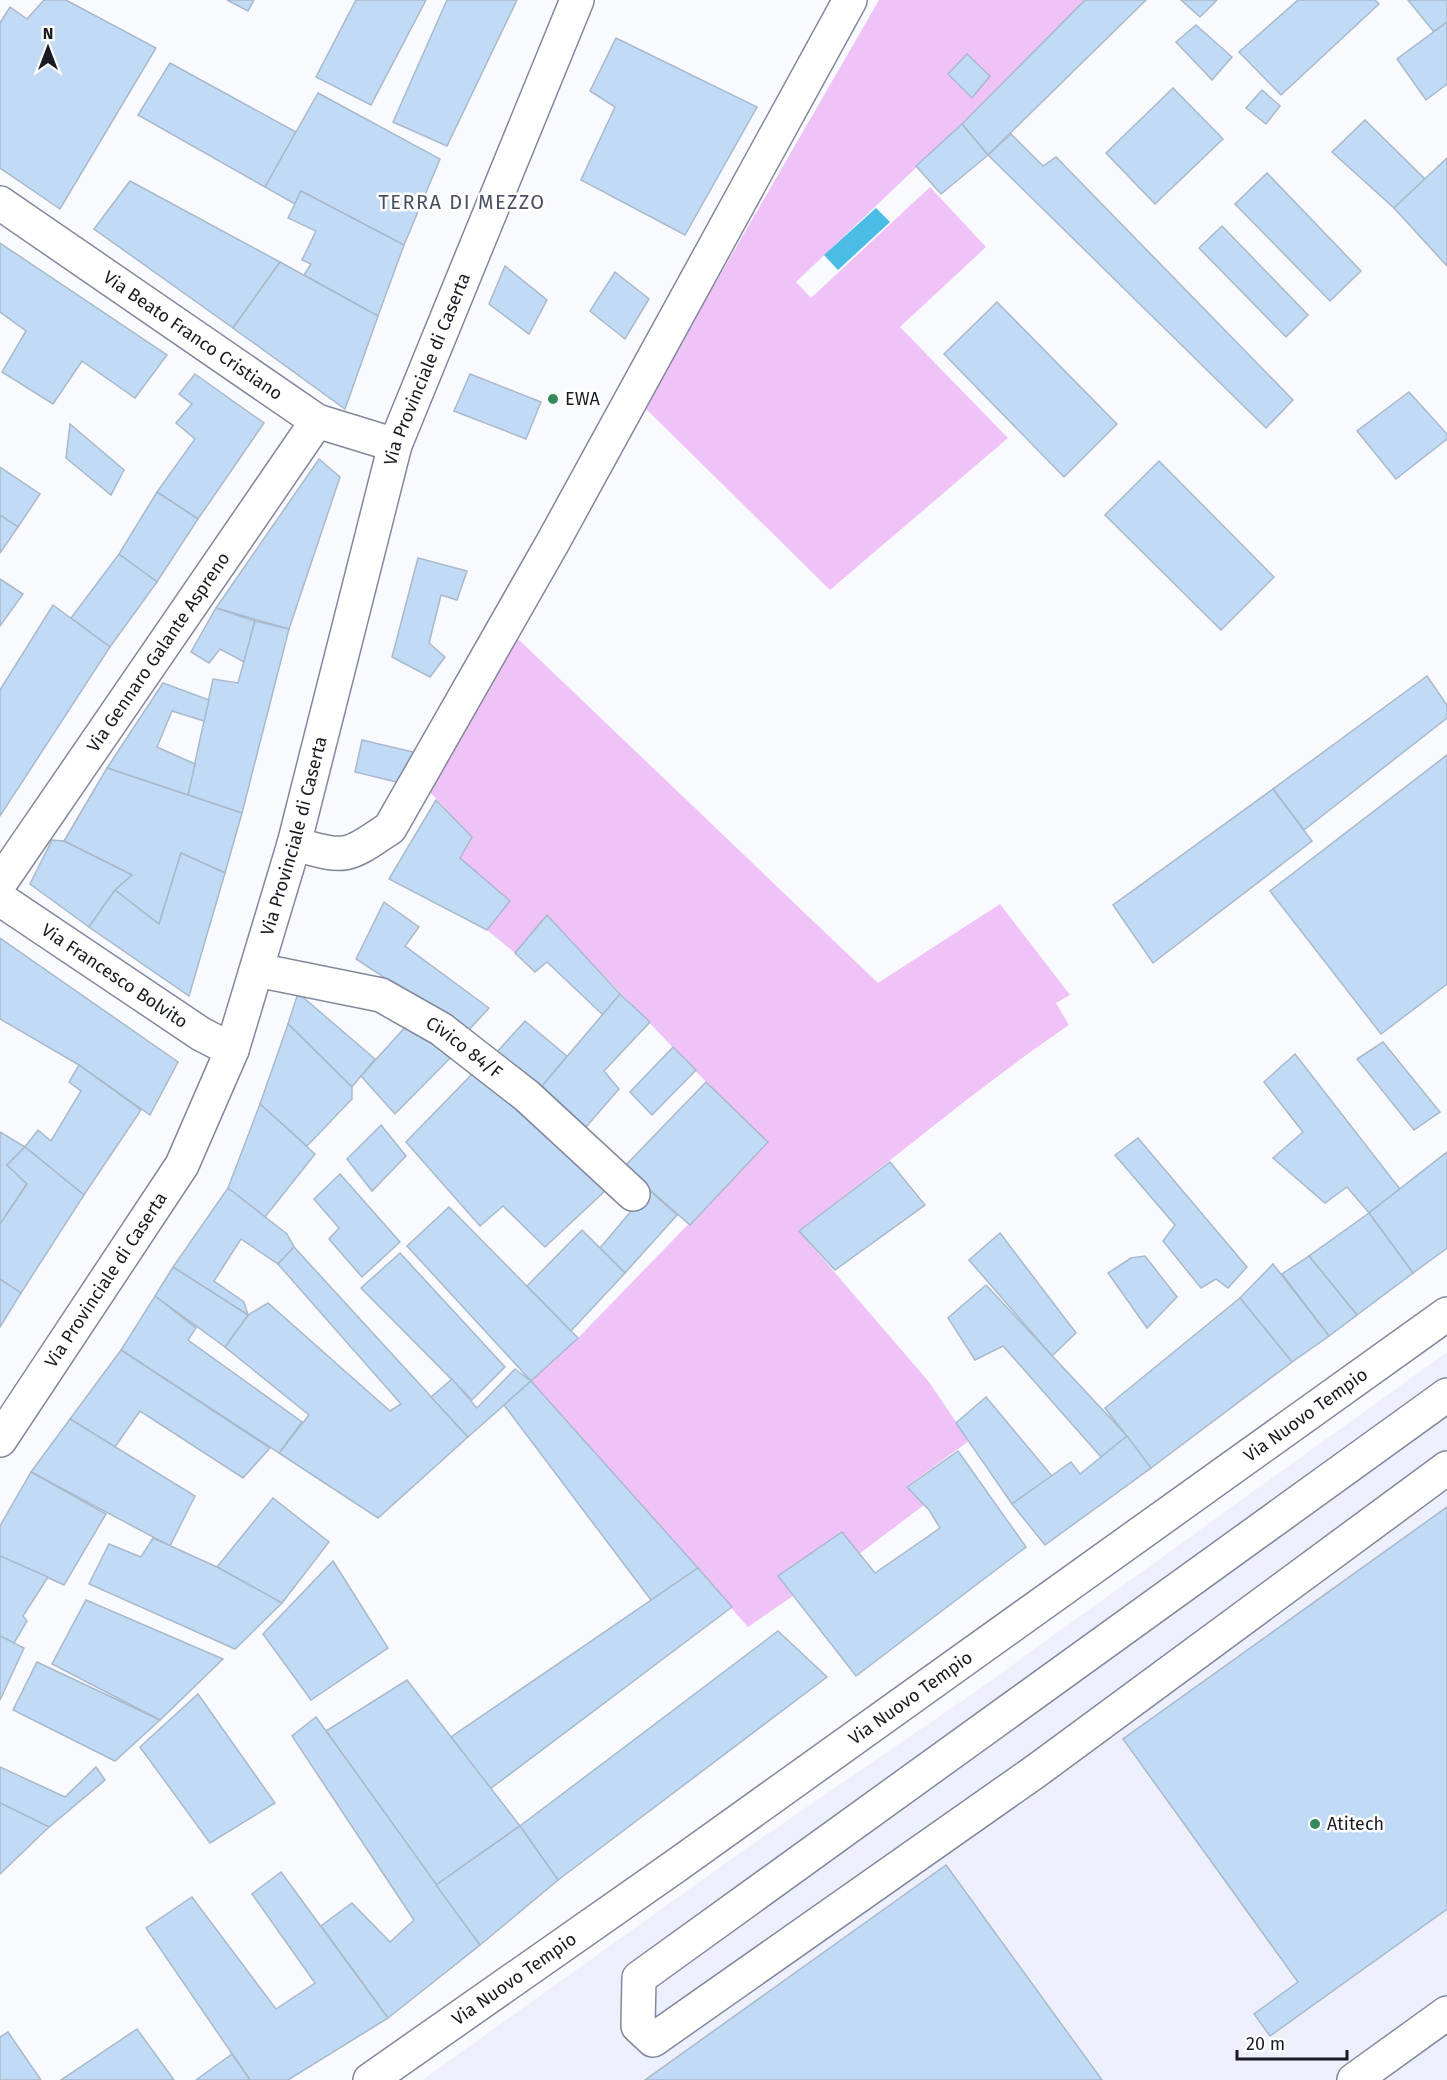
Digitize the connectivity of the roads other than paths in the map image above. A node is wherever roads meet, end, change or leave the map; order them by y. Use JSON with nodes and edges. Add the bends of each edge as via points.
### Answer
{"nodes":[{"id":1,"x":577,"y":0,"type":"edge"},
{"id":2,"x":850,"y":0,"type":"edge"},
{"id":3,"x":0,"y":203,"type":"edge"},
{"id":4,"x":317,"y":422,"type":"junction"},
{"id":5,"x":396,"y":445,"type":"junction"},
{"id":6,"x":294,"y":844,"type":"junction"},
{"id":7,"x":0,"y":883,"type":"edge"},
{"id":8,"x":0,"y":900,"type":"edge"},
{"id":9,"x":257,"y":970,"type":"junction"},
{"id":10,"x":232,"y":1050,"type":"junction"},
{"id":11,"x":633,"y":1194,"type":"dead end"},
{"id":12,"x":1447,"y":1314,"type":"edge"},
{"id":13,"x":1447,"y":1395,"type":"edge"},
{"id":14,"x":0,"y":1440,"type":"edge"},
{"id":15,"x":1447,"y":1468,"type":"edge"},
{"id":16,"x":1447,"y":2013,"type":"edge"},
{"id":17,"x":370,"y":2080,"type":"edge"},
{"id":18,"x":1354,"y":2080,"type":"edge"}],
"edges":[{"from":1,"to":5,"type":"street","name":"Via Provinciale di Caserta"},
{"from":2,"to":6,"type":"street","via":[[604,451],[390,828],[356,851],[339,855]]},
{"from":3,"to":4,"type":"street","name":"Via Beato Franco Cristiano"},
{"from":4,"to":5,"type":"street","name":"Via Beato Franco Cristiano"},
{"from":4,"to":7,"type":"street","name":"Via Gennaro Galante Aspreno"},
{"from":5,"to":6,"type":"street","name":"Via Provinciale di Caserta"},
{"from":6,"to":9,"type":"street","name":"Via Provinciale di Caserta"},
{"from":8,"to":10,"type":"street","name":"Via Francesco Bolvito","via":[[201,1034]]},
{"from":9,"to":10,"type":"street","name":"Via Provinciale di Caserta"},
{"from":9,"to":11,"type":"street","name":"Civico 84/F","via":[[381,995],[441,1029],[526,1096]]},
{"from":10,"to":14,"type":"street","name":"Via Provinciale di Caserta","via":[[182,1166]]},
{"from":12,"to":17,"type":"street","name":"Via Nuovo Tempio"},
{"from":13,"to":15,"type":"street","via":[[639,1978],[638,2026],[653,2040],[1046,1764]]},
{"from":16,"to":18,"type":"street"}]}
